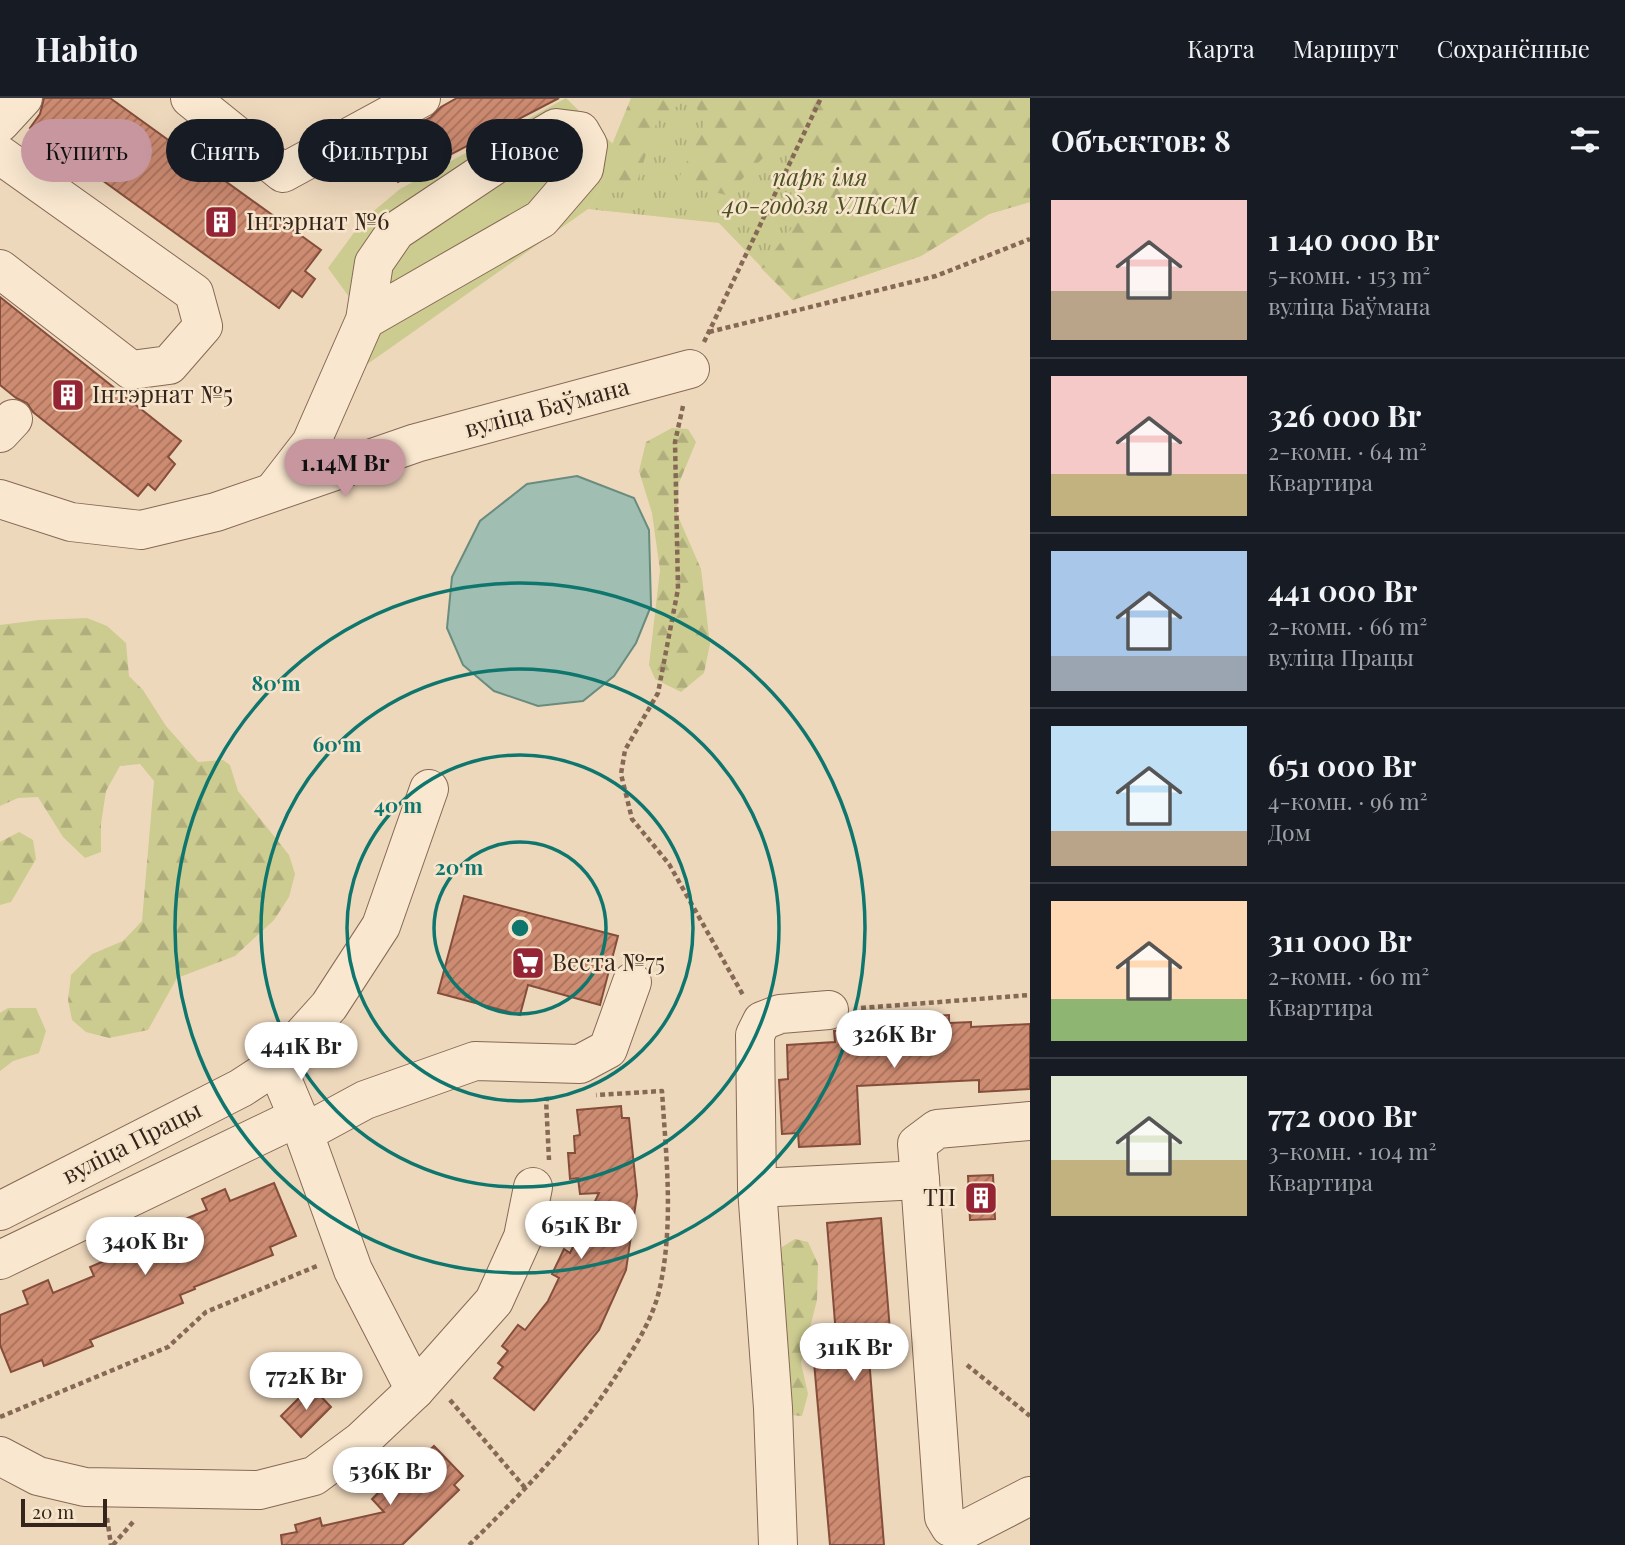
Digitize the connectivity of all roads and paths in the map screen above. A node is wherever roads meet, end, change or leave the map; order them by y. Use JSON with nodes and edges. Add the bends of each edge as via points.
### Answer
{"nodes":[{"id":1,"x":23,"y":98,"type":"edge"},
{"id":2,"x":190,"y":98,"type":"edge"},
{"id":3,"x":421,"y":98,"type":"edge"},
{"id":4,"x":821,"y":98,"type":"edge"},
{"id":5,"x":0,"y":123,"type":"edge"},
{"id":6,"x":0,"y":155,"type":"edge"},
{"id":7,"x":1030,"y":239,"type":"edge"},
{"id":8,"x":0,"y":269,"type":"edge"},
{"id":9,"x":365,"y":320,"type":"junction"},
{"id":10,"x":708,"y":332,"type":"junction"},
{"id":11,"x":690,"y":369,"type":"junction"},
{"id":12,"x":273,"y":492,"type":"junction"},
{"id":13,"x":0,"y":499,"type":"edge"},
{"id":14,"x":429,"y":789,"type":"dead end"},
{"id":15,"x":632,"y":982,"type":"dead end"},
{"id":16,"x":1030,"y":995,"type":"edge"},
{"id":17,"x":829,"y":1010,"type":"joint"},
{"id":18,"x":762,"y":1021,"type":"junction"},
{"id":19,"x":276,"y":1065,"type":"junction"},
{"id":20,"x":585,"y":1096,"type":"dead end"},
{"id":21,"x":559,"y":1098,"type":"dead end"},
{"id":22,"x":1030,"y":1121,"type":"edge"},
{"id":23,"x":301,"y":1125,"type":"junction"},
{"id":24,"x":541,"y":1180,"type":"joint"},
{"id":25,"x":920,"y":1180,"type":"junction"},
{"id":26,"x":757,"y":1188,"type":"junction"},
{"id":27,"x":0,"y":1210,"type":"edge"},
{"id":28,"x":347,"y":1253,"type":"junction"},
{"id":29,"x":0,"y":1260,"type":"edge"},
{"id":30,"x":931,"y":1336,"type":"junction"},
{"id":31,"x":421,"y":1384,"type":"junction"},
{"id":32,"x":1030,"y":1416,"type":"edge"},
{"id":33,"x":0,"y":1417,"type":"edge"},
{"id":34,"x":0,"y":1456,"type":"edge"},
{"id":35,"x":526,"y":1489,"type":"junction"},
{"id":36,"x":1030,"y":1496,"type":"edge"},
{"id":37,"x":136,"y":1520,"type":"dead end"},
{"id":38,"x":113,"y":1545,"type":"edge"},
{"id":39,"x":469,"y":1545,"type":"edge"},
{"id":40,"x":778,"y":1545,"type":"edge"}],
"edges":[{"from":1,"to":5,"type":"street"},
{"from":2,"to":3,"type":"street","via":[[283,173]]},
{"from":4,"to":10,"type":"path"},
{"from":6,"to":8,"type":"street","via":[[194,292],[203,326],[169,365],[131,370]]},
{"from":7,"to":10,"type":"path","via":[[936,276]]},
{"from":9,"to":9,"type":"street","via":[[541,219],[584,170],[588,145],[580,131],[556,128],[397,230],[374,263]]},
{"from":9,"to":12,"type":"street","via":[[311,443]]},
{"from":10,"to":11,"type":"path"},
{"from":11,"to":12,"type":"street","name":"вуліца Баўмана","via":[[416,443]]},
{"from":11,"to":18,"type":"path","via":[[675,442],[678,589],[658,693],[625,750],[621,774],[632,819],[669,864],[739,991]]},
{"from":12,"to":13,"type":"street","name":"вуліца Баўмана","via":[[141,530],[71,522]]},
{"from":14,"to":19,"type":"street","name":"вуліца Працы","via":[[381,926],[329,1006]]},
{"from":15,"to":23,"type":"street","via":[[608,1049],[580,1064],[475,1061]]},
{"from":16,"to":17,"type":"path"},
{"from":17,"to":18,"type":"street","via":[[780,1014]]},
{"from":18,"to":26,"type":"street","via":[[755,1035]]},
{"from":19,"to":23,"type":"street"},
{"from":19,"to":27,"type":"street","name":"вуліца Працы","via":[[241,1088]]},
{"from":20,"to":35,"type":"path","via":[[662,1091],[669,1216],[660,1289],[639,1340],[597,1406]]},
{"from":21,"to":24,"type":"path","via":[[546,1099],[550,1158]]},
{"from":22,"to":25,"type":"street","via":[[937,1129],[917,1144]]},
{"from":23,"to":28,"type":"street"},
{"from":23,"to":29,"type":"street"},
{"from":24,"to":31,"type":"street","via":[[523,1237],[494,1301]]},
{"from":25,"to":26,"type":"street"},
{"from":25,"to":30,"type":"street"},
{"from":26,"to":40,"type":"street"},
{"from":28,"to":31,"type":"street"},
{"from":28,"to":33,"type":"path","via":[[206,1312],[168,1347]]},
{"from":30,"to":32,"type":"path"},
{"from":30,"to":36,"type":"street","via":[[944,1517],[950,1527],[964,1530]]},
{"from":31,"to":34,"type":"street","via":[[361,1441],[314,1476],[259,1490],[85,1487],[38,1476]]},
{"from":31,"to":35,"type":"path","via":[[446,1395]]},
{"from":35,"to":39,"type":"path"},
{"from":37,"to":38,"type":"path"}]}
